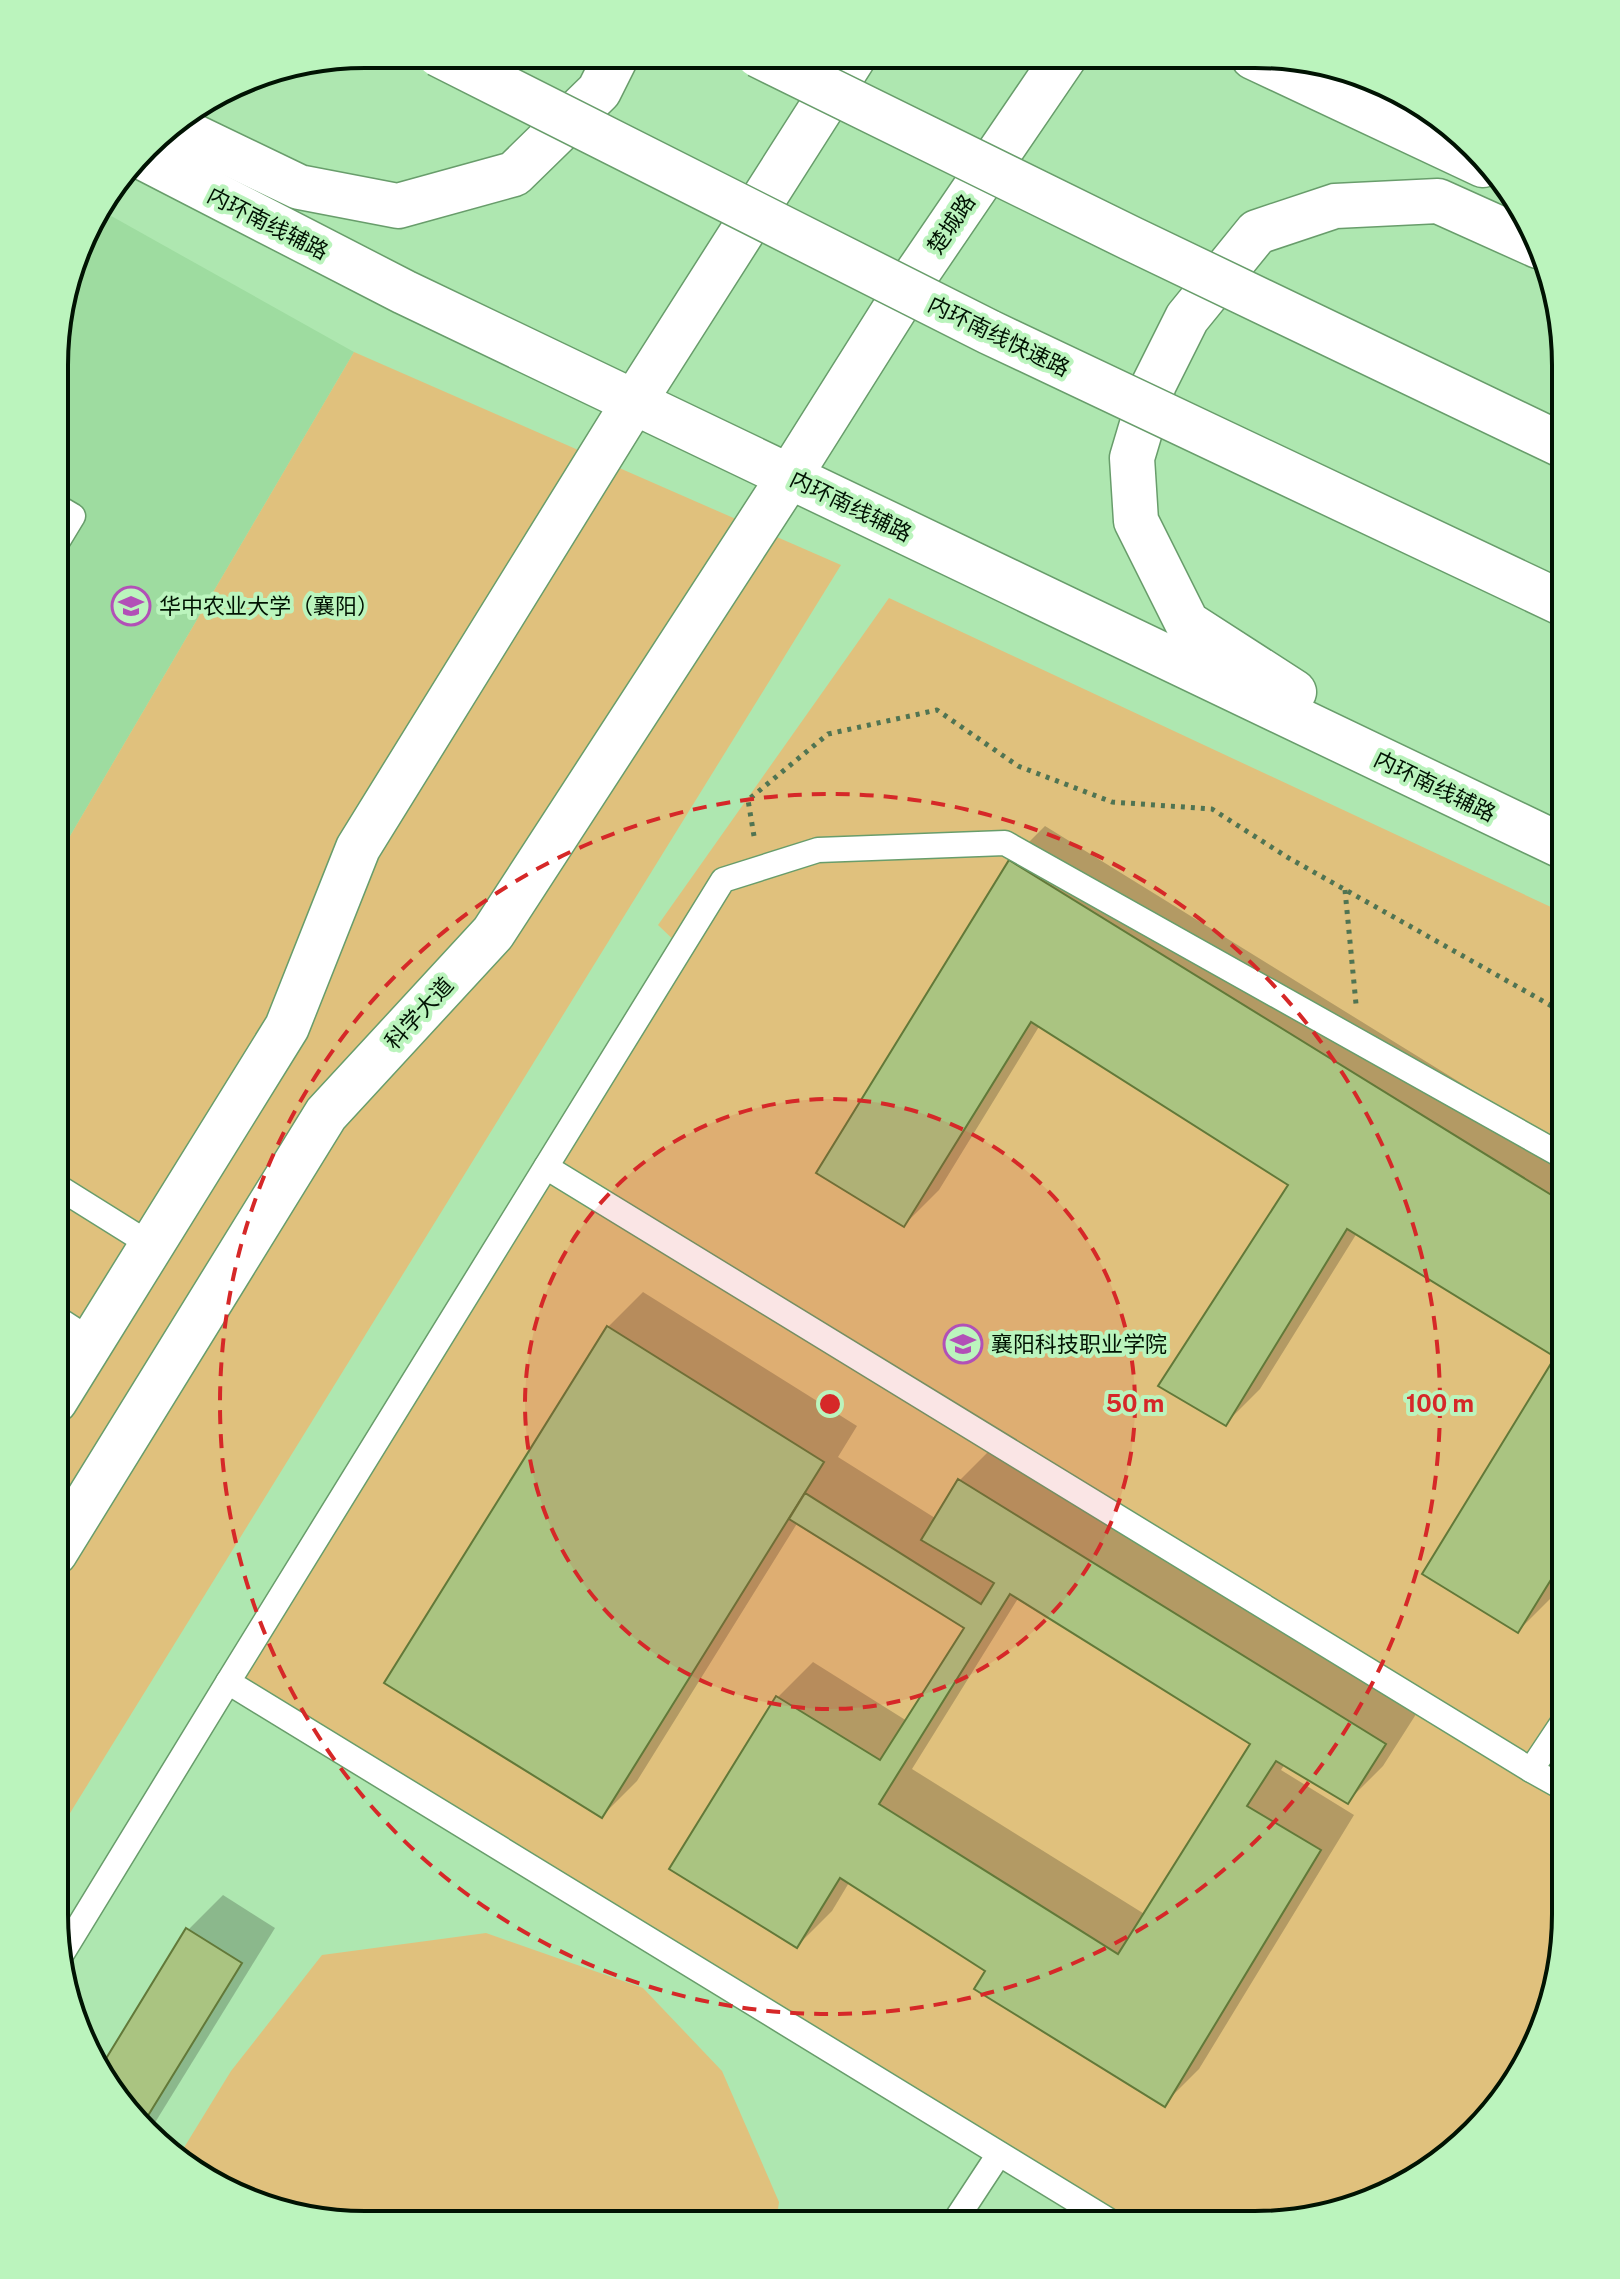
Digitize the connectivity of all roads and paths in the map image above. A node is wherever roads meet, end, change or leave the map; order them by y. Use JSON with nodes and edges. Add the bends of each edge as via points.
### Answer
{"nodes":[{"id":1,"x":466,"y":68,"type":"edge"},
{"id":2,"x":610,"y":68,"type":"edge"},
{"id":3,"x":784,"y":68,"type":"edge"},
{"id":4,"x":847,"y":68,"type":"edge"},
{"id":5,"x":1057,"y":68,"type":"edge"},
{"id":6,"x":1280,"y":69,"type":"edge"},
{"id":7,"x":182,"y":131,"type":"edge"},
{"id":8,"x":1468,"y":158,"type":"edge"},
{"id":9,"x":150,"y":161,"type":"edge"},
{"id":10,"x":1524,"y":240,"type":"edge"},
{"id":11,"x":634,"y":402,"type":"junction"},
{"id":12,"x":1552,"y":440,"type":"edge"},
{"id":13,"x":789,"y":477,"type":"junction"},
{"id":14,"x":1552,"y":598,"type":"edge"},
{"id":15,"x":1449,"y":793,"type":"junction"},
{"id":16,"x":1552,"y":841,"type":"edge"},
{"id":17,"x":761,"y":868,"type":"junction"},
{"id":18,"x":1344,"y":889,"type":"junction"},
{"id":19,"x":1552,"y":1006,"type":"edge"},
{"id":20,"x":1360,"y":1042,"type":"junction"},
{"id":21,"x":1552,"y":1150,"type":"edge"},
{"id":22,"x":546,"y":1167,"type":"junction"},
{"id":23,"x":68,"y":1193,"type":"edge"},
{"id":24,"x":151,"y":1245,"type":"junction"},
{"id":25,"x":68,"y":1325,"type":"edge"},
{"id":26,"x":92,"y":1341,"type":"junction"},
{"id":27,"x":68,"y":1380,"type":"edge"},
{"id":28,"x":68,"y":1532,"type":"edge"},
{"id":29,"x":228,"y":1682,"type":"junction"},
{"id":30,"x":1552,"y":1738,"type":"edge"},
{"id":31,"x":1531,"y":1770,"type":"junction"},
{"id":32,"x":1552,"y":1782,"type":"edge"},
{"id":33,"x":70,"y":1941,"type":"edge"},
{"id":34,"x":999,"y":2154,"type":"junction"},
{"id":35,"x":962,"y":2211,"type":"edge"},
{"id":36,"x":1093,"y":2211,"type":"edge"}],
"edges":[{"from":1,"to":14,"type":"main road","name":"内环南线快速路","bridge":true,"via":[[989,332]]},
{"from":2,"to":7,"type":"main road","via":[[599,91],[514,174],[398,206],[299,187]]},
{"from":3,"to":12,"type":"main road","bridge":true},
{"from":4,"to":11,"type":"main road"},
{"from":5,"to":13,"type":"main road","name":"楚城路","via":[[918,272]]},
{"from":6,"to":8,"type":"main road"},
{"from":9,"to":11,"type":"main road","name":"内环南线辅路"},
{"from":10,"to":15,"type":"main road","via":[[1438,201],[1335,206],[1257,232],[1187,318],[1154,384],[1132,458],[1136,521],[1187,623]]},
{"from":11,"to":13,"type":"main road","name":"内环南线辅路"},
{"from":11,"to":24,"type":"main road","via":[[358,848],[287,1027]]},
{"from":13,"to":15,"type":"main road","name":"内环南线辅路"},
{"from":13,"to":28,"type":"main road","name":"科学大道","via":[[493,933],[326,1114]]},
{"from":15,"to":16,"type":"main road","name":"内环南线辅路"},
{"from":17,"to":18,"type":"path","via":[[748,800],[828,734],[937,710],[1018,766],[1112,802],[1212,809]]},
{"from":17,"to":20,"type":"lane","via":[[818,850],[1005,843]]},
{"from":17,"to":22,"type":"lane","via":[[723,880]]},
{"from":18,"to":19,"type":"path"},
{"from":18,"to":20,"type":"path"},
{"from":20,"to":21,"type":"lane"},
{"from":22,"to":29,"type":"lane"},
{"from":22,"to":31,"type":"lane"},
{"from":23,"to":24,"type":"lane"},
{"from":24,"to":26,"type":"main road"},
{"from":25,"to":26,"type":"lane"},
{"from":26,"to":27,"type":"main road"},
{"from":29,"to":33,"type":"lane"},
{"from":29,"to":34,"type":"lane"},
{"from":30,"to":31,"type":"lane"},
{"from":31,"to":32,"type":"lane"},
{"from":34,"to":35,"type":"lane"},
{"from":34,"to":36,"type":"lane"}]}
